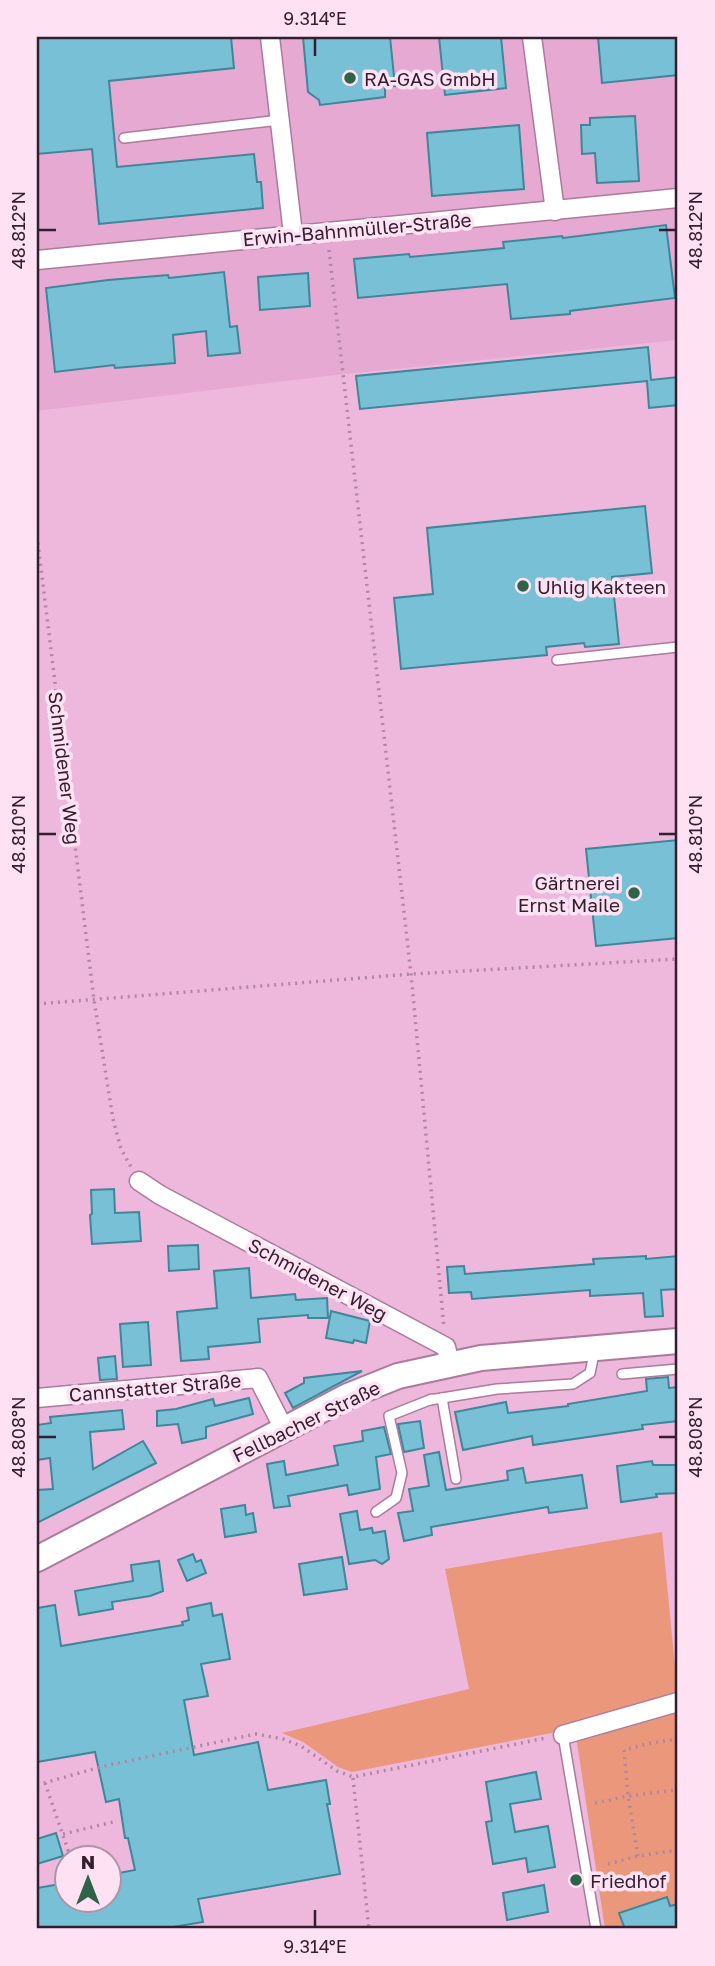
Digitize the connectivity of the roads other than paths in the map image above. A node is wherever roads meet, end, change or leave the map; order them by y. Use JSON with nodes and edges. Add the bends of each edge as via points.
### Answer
{"nodes":[{"id":1,"x":270,"y":37,"type":"edge"},
{"id":2,"x":532,"y":37,"type":"edge"},
{"id":3,"x":280,"y":120,"type":"junction"},
{"id":4,"x":124,"y":138,"type":"dead end"},
{"id":5,"x":678,"y":198,"type":"edge"},
{"id":6,"x":555,"y":211,"type":"junction"},
{"id":7,"x":293,"y":234,"type":"junction"},
{"id":8,"x":37,"y":260,"type":"edge"},
{"id":9,"x":678,"y":647,"type":"edge"},
{"id":10,"x":557,"y":660,"type":"dead end"},
{"id":11,"x":139,"y":1181,"type":"road end"},
{"id":12,"x":678,"y":1342,"type":"edge"},
{"id":13,"x":595,"y":1347,"type":"junction"},
{"id":14,"x":448,"y":1356,"type":"junction"},
{"id":15,"x":678,"y":1369,"type":"edge"},
{"id":16,"x":622,"y":1374,"type":"dead end"},
{"id":17,"x":37,"y":1398,"type":"edge"},
{"id":18,"x":435,"y":1399,"type":"junction"},
{"id":19,"x":284,"y":1429,"type":"junction"},
{"id":20,"x":456,"y":1479,"type":"dead end"},
{"id":21,"x":376,"y":1512,"type":"dead end"},
{"id":22,"x":37,"y":1559,"type":"edge"},
{"id":23,"x":678,"y":1702,"type":"edge"},
{"id":24,"x":559,"y":1736,"type":"joint"},
{"id":25,"x":596,"y":1929,"type":"edge"}],
"edges":[{"from":1,"to":3,"type":"street"},
{"from":2,"to":6,"type":"street"},
{"from":3,"to":4,"type":"lane"},
{"from":3,"to":7,"type":"street"},
{"from":5,"to":6,"type":"street","name":"Erwin-Bahnmüller-Straße"},
{"from":6,"to":7,"type":"street","name":"Erwin-Bahnmüller-Straße"},
{"from":7,"to":8,"type":"street","name":"Erwin-Bahnmüller-Straße"},
{"from":9,"to":10,"type":"lane"},
{"from":11,"to":14,"type":"street","name":"Schmidener Weg"},
{"from":12,"to":13,"type":"main road","name":"Fellbacher Straße"},
{"from":13,"to":14,"type":"main road","name":"Fellbacher Straße","via":[[481,1358]]},
{"from":13,"to":18,"type":"lane","via":[[590,1373],[573,1384]]},
{"from":14,"to":19,"type":"main road","name":"Fellbacher Straße","via":[[348,1396]]},
{"from":15,"to":16,"type":"lane"},
{"from":17,"to":19,"type":"street","name":"Cannstatter Straße","via":[[258,1378]]},
{"from":18,"to":20,"type":"lane"},
{"from":18,"to":21,"type":"lane","via":[[389,1416],[402,1473],[396,1498]]},
{"from":19,"to":22,"type":"main road","name":"Fellbacher Straße"},
{"from":23,"to":24,"type":"street"},
{"from":24,"to":25,"type":"lane"}]}
